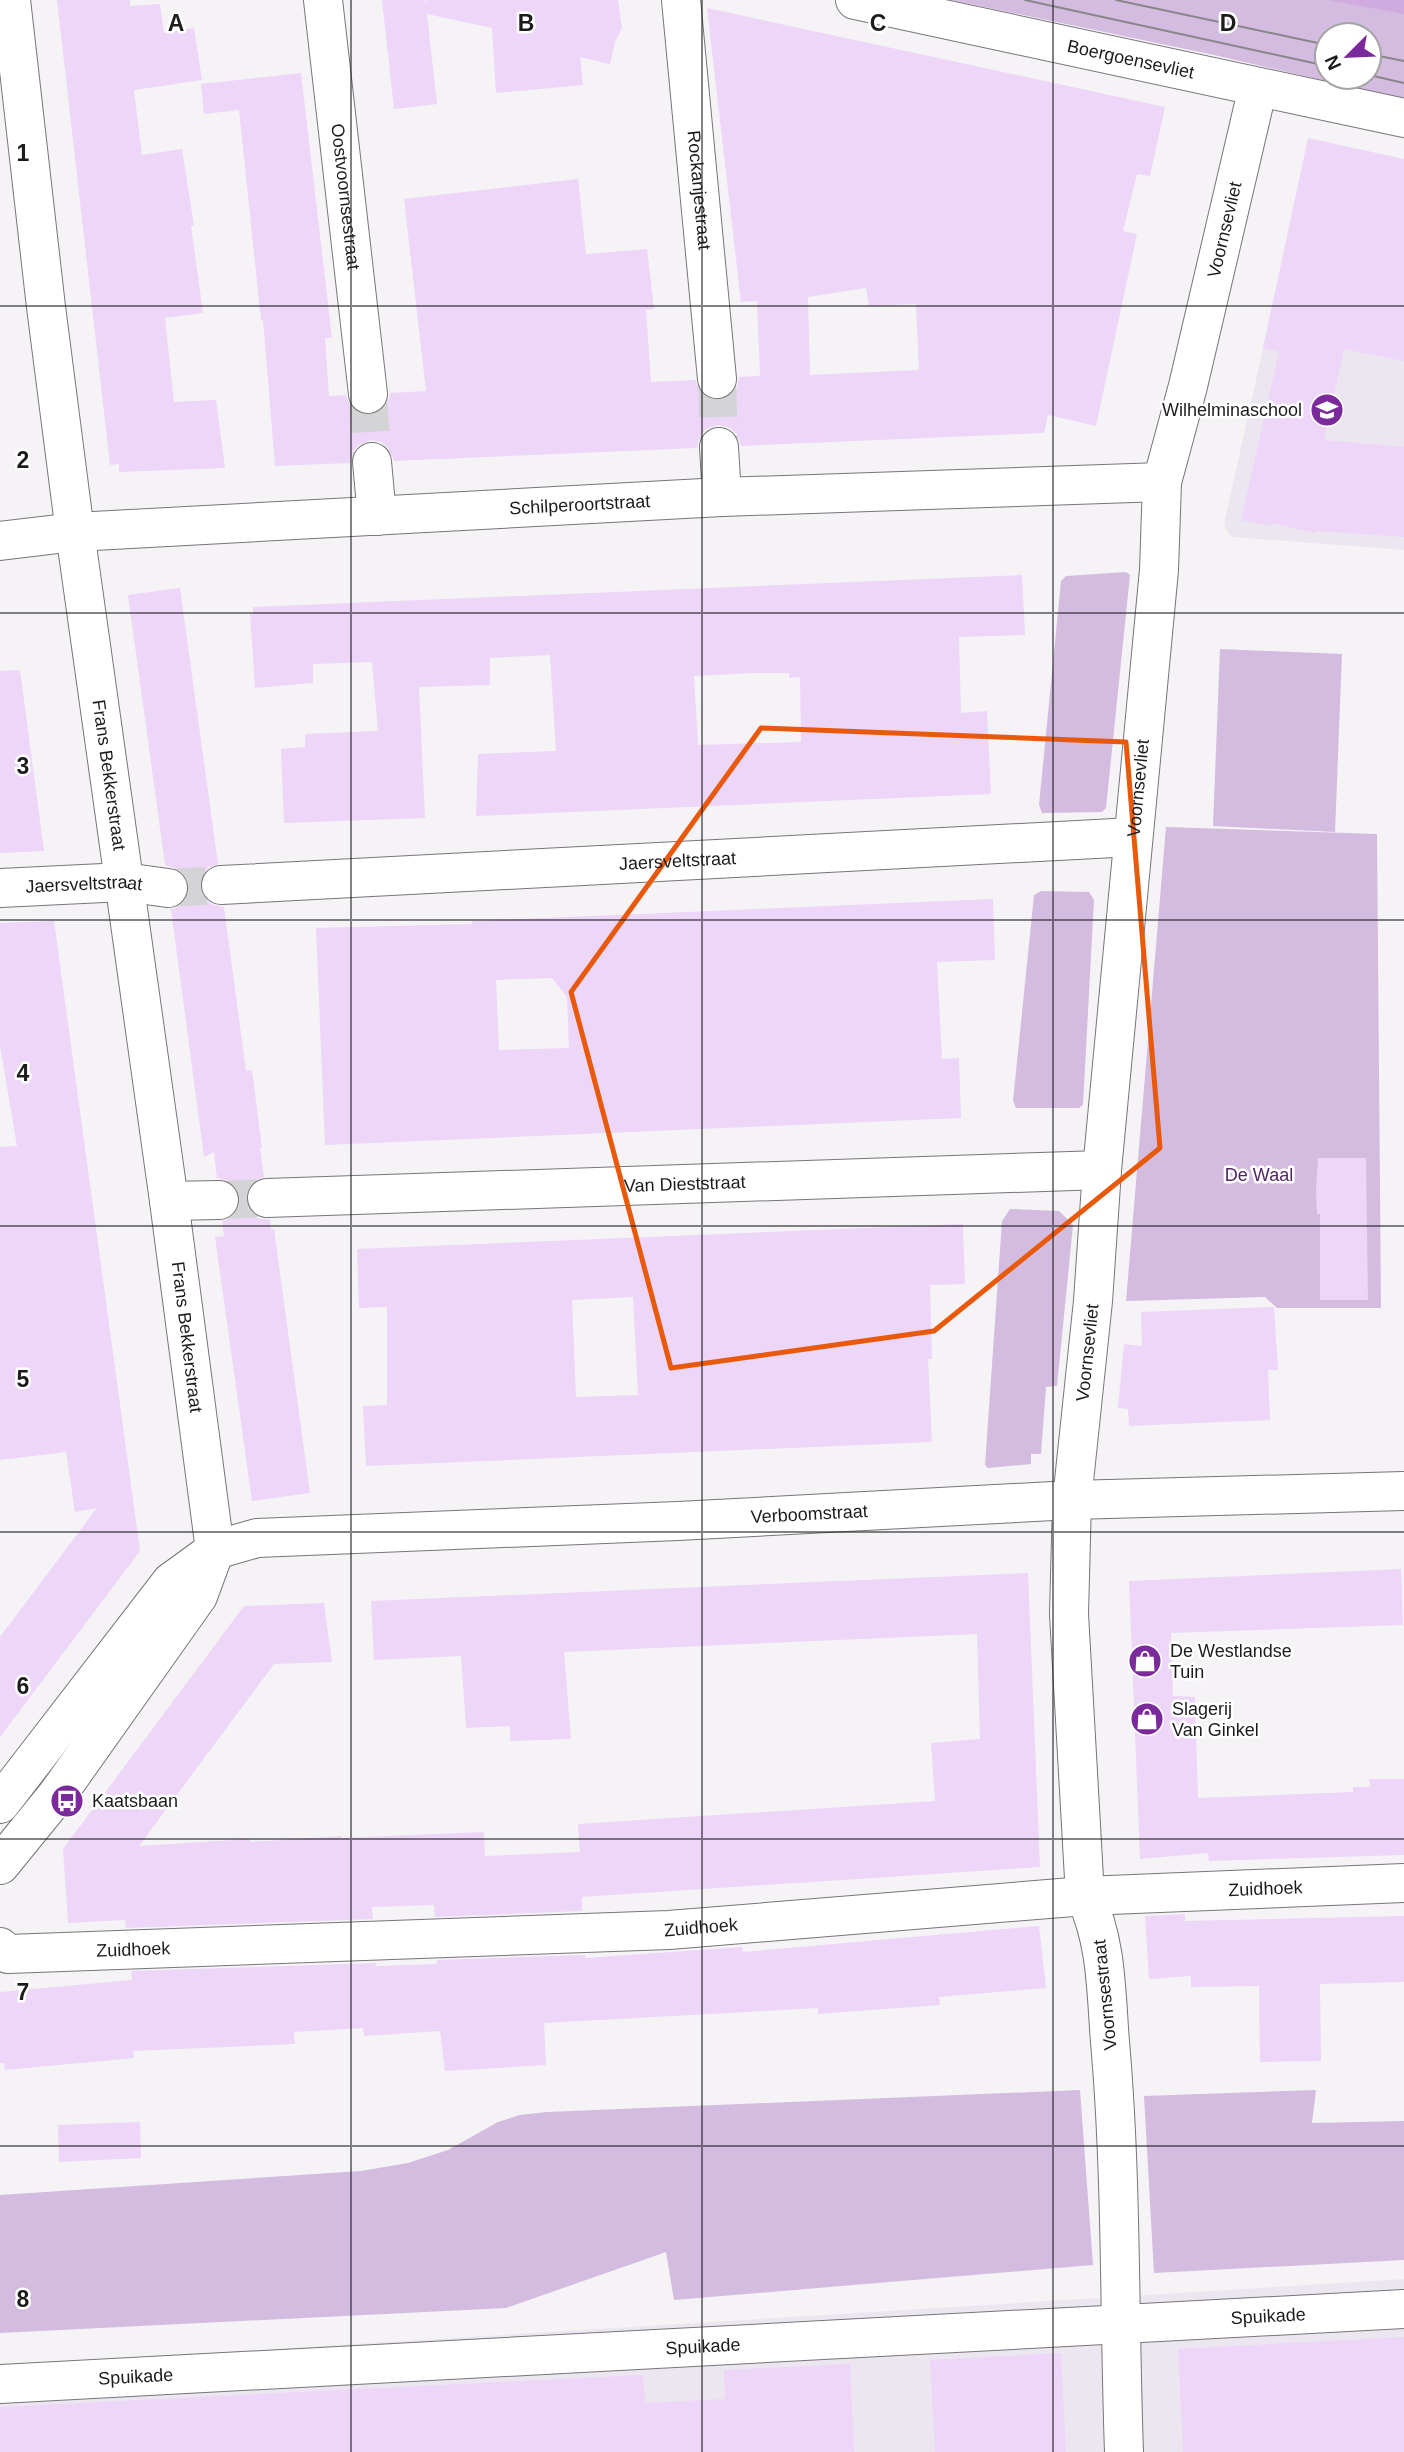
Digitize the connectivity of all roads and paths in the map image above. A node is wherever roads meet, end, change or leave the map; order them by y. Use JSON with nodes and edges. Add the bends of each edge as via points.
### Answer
{"nodes":[{"id":1,"x":11,"y":0,"type":"edge"},
{"id":2,"x":323,"y":0,"type":"edge"},
{"id":3,"x":681,"y":0,"type":"edge"},
{"id":4,"x":855,"y":0,"type":"edge"},
{"id":5,"x":1258,"y":87,"type":"junction"},
{"id":6,"x":1404,"y":118,"type":"edge"},
{"id":7,"x":717,"y":379,"type":"tunnel mouth"},
{"id":8,"x":368,"y":394,"type":"tunnel mouth"},
{"id":9,"x":719,"y":447,"type":"tunnel mouth"},
{"id":10,"x":372,"y":461,"type":"tunnel mouth"},
{"id":11,"x":1162,"y":481,"type":"junction"},
{"id":12,"x":722,"y":497,"type":"junction"},
{"id":13,"x":377,"y":516,"type":"junction"},
{"id":14,"x":75,"y":532,"type":"junction"},
{"id":15,"x":0,"y":541,"type":"edge"},
{"id":16,"x":1133,"y":837,"type":"junction"},
{"id":17,"x":124,"y":882,"type":"junction"},
{"id":18,"x":221,"y":885,"type":"tunnel mouth"},
{"id":19,"x":0,"y":888,"type":"edge"},
{"id":20,"x":168,"y":888,"type":"tunnel mouth"},
{"id":21,"x":1102,"y":1170,"type":"junction"},
{"id":22,"x":267,"y":1198,"type":"tunnel mouth"},
{"id":23,"x":219,"y":1200,"type":"tunnel mouth"},
{"id":24,"x":169,"y":1202,"type":"junction"},
{"id":25,"x":1404,"y":1491,"type":"edge"},
{"id":26,"x":1072,"y":1500,"type":"junction"},
{"id":27,"x":215,"y":1550,"type":"junction"},
{"id":28,"x":0,"y":1804,"type":"edge"},
{"id":29,"x":0,"y":1865,"type":"edge"},
{"id":30,"x":1404,"y":1883,"type":"edge"},
{"id":31,"x":1085,"y":1896,"type":"junction"},
{"id":32,"x":0,"y":1947,"type":"edge"},
{"id":33,"x":1404,"y":2309,"type":"edge"},
{"id":34,"x":1120,"y":2325,"type":"junction"},
{"id":35,"x":0,"y":2384,"type":"edge"},
{"id":36,"x":1124,"y":2452,"type":"edge"}],
"edges":[{"from":1,"to":14,"type":"street","name":"Frans Bekkerstraat"},
{"from":2,"to":8,"type":"street","name":"Oostvoornsestraat"},
{"from":3,"to":7,"type":"street","name":"Rockanjestraat"},
{"from":4,"to":5,"type":"street","name":"Boergoensevliet"},
{"from":5,"to":6,"type":"street","name":"Boergoensevliet"},
{"from":5,"to":11,"type":"street","name":"Voornsevliet"},
{"from":9,"to":12,"type":"street"},
{"from":10,"to":13,"type":"street"},
{"from":11,"to":12,"type":"street","name":"Schilperoortstraat"},
{"from":11,"to":16,"type":"street","name":"Voornsevliet","via":[[1159,570]]},
{"from":12,"to":13,"type":"street","name":"Schilperoortstraat"},
{"from":13,"to":14,"type":"street","name":"Schilperoortstraat"},
{"from":14,"to":15,"type":"street","name":"Schilperoortstraat"},
{"from":14,"to":17,"type":"street","name":"Frans Bekkerstraat"},
{"from":16,"to":18,"type":"street","name":"Jaersveltstraat"},
{"from":16,"to":21,"type":"street","name":"Voornsevliet"},
{"from":17,"to":19,"type":"street","name":"Jaersveltstraat"},
{"from":17,"to":20,"type":"street","name":"Jaersveltstraat"},
{"from":17,"to":24,"type":"street","name":"Frans Bekkerstraat"},
{"from":21,"to":22,"type":"street","name":"Van Dieststraat"},
{"from":21,"to":26,"type":"street","name":"Voornsevliet"},
{"from":23,"to":24,"type":"street"},
{"from":24,"to":27,"type":"street","name":"Frans Bekkerstraat"},
{"from":25,"to":26,"type":"street","name":"Verboomstraat"},
{"from":26,"to":27,"type":"street","name":"Verboomstraat","via":[[257,1538]]},
{"from":26,"to":31,"type":"street","name":"Voornsestraat","via":[[1069,1614]]},
{"from":27,"to":28,"type":"street","via":[[171,1582]]},
{"from":27,"to":29,"type":"street","name":"Frans Bekkerstraat","via":[[198,1596],[57,1795]]},
{"from":30,"to":31,"type":"street","name":"Zuidhoek"},
{"from":31,"to":32,"type":"street","name":"Zuidhoek","via":[[669,1930],[8,1954]]},
{"from":31,"to":34,"type":"street","name":"Voornsestraat","via":[[1102,1942],[1114,2080]]},
{"from":33,"to":34,"type":"street","name":"Spuikade"},
{"from":34,"to":35,"type":"street","name":"Spuikade"},
{"from":34,"to":36,"type":"street","name":"Voornsestraat"}]}
